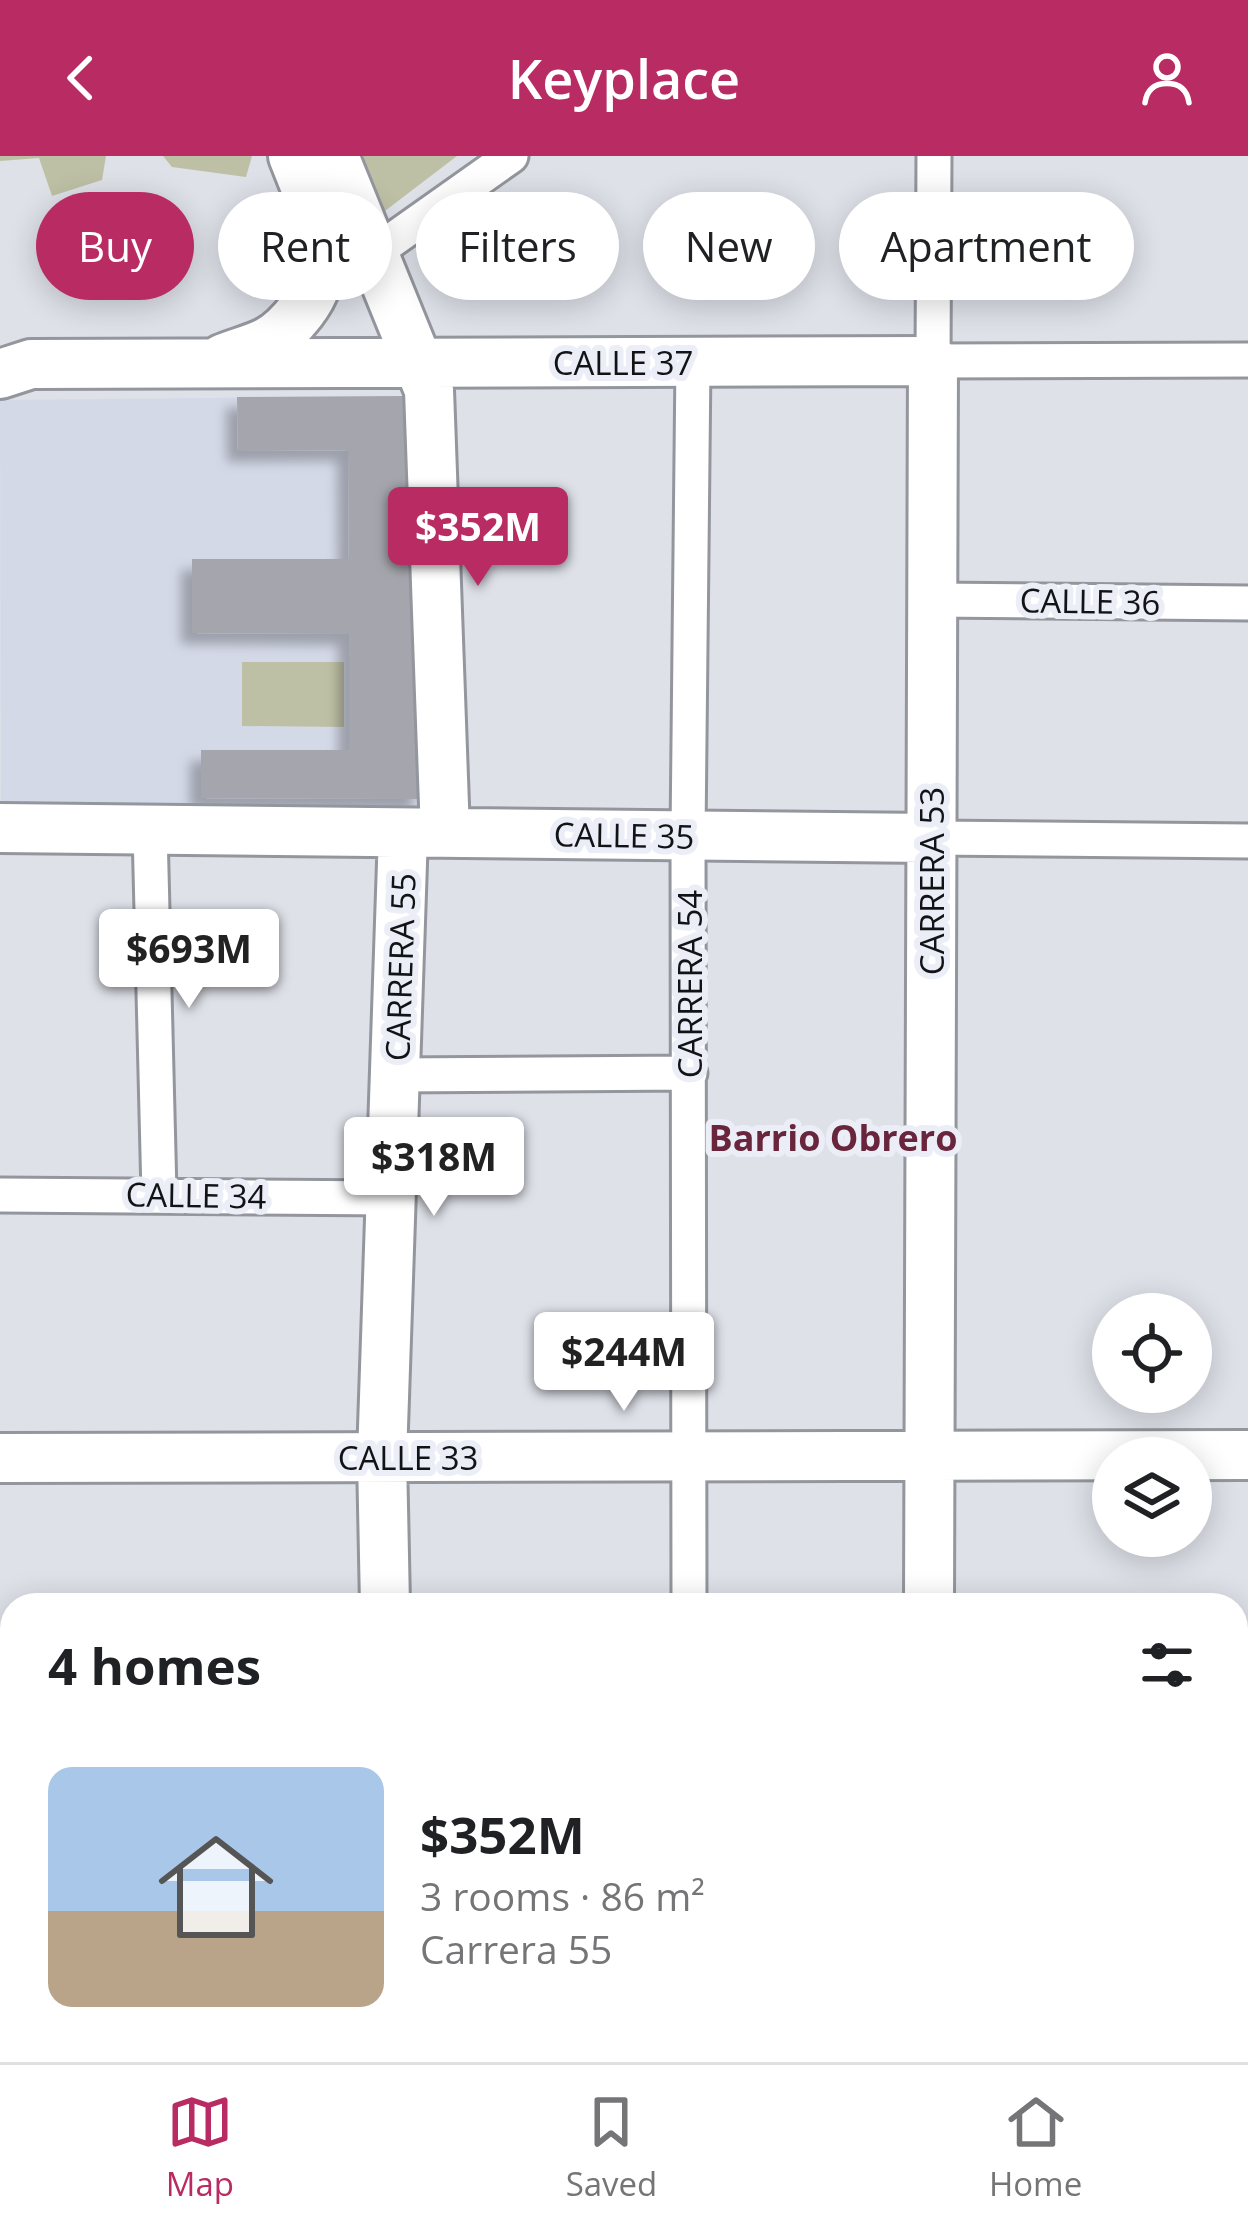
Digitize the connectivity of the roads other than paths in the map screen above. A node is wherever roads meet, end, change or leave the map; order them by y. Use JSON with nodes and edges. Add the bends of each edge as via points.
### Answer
{"nodes":[{"id":1,"x":293,"y":156,"type":"edge"},
{"id":2,"x":334,"y":156,"type":"edge"},
{"id":3,"x":511,"y":156,"type":"edge"},
{"id":4,"x":934,"y":156,"type":"edge"},
{"id":5,"x":307,"y":192,"type":"edge"},
{"id":6,"x":349,"y":192,"type":"edge"},
{"id":7,"x":392,"y":240,"type":"edge"},
{"id":8,"x":392,"y":297,"type":"edge"},
{"id":9,"x":310,"y":300,"type":"edge"},
{"id":10,"x":1248,"y":360,"type":"edge"},
{"id":11,"x":693,"y":362,"type":"junction"},
{"id":12,"x":933,"y":362,"type":"junction"},
{"id":13,"x":419,"y":364,"type":"junction"},
{"id":14,"x":206,"y":365,"type":"junction"},
{"id":15,"x":0,"y":374,"type":"edge"},
{"id":16,"x":932,"y":600,"type":"junction"},
{"id":17,"x":1248,"y":603,"type":"edge"},
{"id":18,"x":0,"y":828,"type":"edge"},
{"id":19,"x":150,"y":830,"type":"junction"},
{"id":20,"x":424,"y":833,"type":"junction"},
{"id":21,"x":688,"y":835,"type":"junction"},
{"id":22,"x":931,"y":838,"type":"junction"},
{"id":23,"x":1248,"y":841,"type":"edge"},
{"id":24,"x":690,"y":1073,"type":"junction"},
{"id":25,"x":397,"y":1075,"type":"junction"},
{"id":26,"x":159,"y":1194,"type":"junction"},
{"id":27,"x":0,"y":1195,"type":"edge"},
{"id":28,"x":392,"y":1198,"type":"junction"},
{"id":29,"x":690,"y":1456,"type":"junction"},
{"id":30,"x":929,"y":1456,"type":"junction"},
{"id":31,"x":1248,"y":1456,"type":"edge"},
{"id":32,"x":382,"y":1457,"type":"junction"},
{"id":33,"x":0,"y":1458,"type":"edge"},
{"id":34,"x":385,"y":1593,"type":"edge"},
{"id":35,"x":689,"y":1593,"type":"edge"},
{"id":36,"x":929,"y":1593,"type":"edge"}],
"edges":[{"from":1,"to":5,"type":"street"},
{"from":2,"to":6,"type":"street","name":"CARRERA 55"},
{"from":3,"to":7,"type":"street"},
{"from":4,"to":12,"type":"street","name":"CARRERA 53"},
{"from":8,"to":13,"type":"street","name":"CARRERA 55"},
{"from":9,"to":14,"type":"street","via":[[268,342]]},
{"from":10,"to":12,"type":"street","name":"CALLE 37"},
{"from":11,"to":12,"type":"street","name":"CALLE 37"},
{"from":11,"to":13,"type":"street","name":"CALLE 37"},
{"from":11,"to":21,"type":"street","name":"CARRERA 54"},
{"from":12,"to":16,"type":"street","name":"CARRERA 53"},
{"from":13,"to":14,"type":"street","name":"CALLE 37"},
{"from":13,"to":20,"type":"street","name":"CARRERA 55","via":[[429,390]]},
{"from":14,"to":15,"type":"street","name":"CALLE 37","via":[[31,364]]},
{"from":16,"to":17,"type":"street","name":"CALLE 36"},
{"from":16,"to":22,"type":"street","name":"CARRERA 53"},
{"from":18,"to":19,"type":"street","name":"CALLE 35"},
{"from":19,"to":20,"type":"street","name":"CALLE 35"},
{"from":19,"to":26,"type":"street"},
{"from":20,"to":21,"type":"street","name":"CALLE 35"},
{"from":20,"to":25,"type":"street","name":"CARRERA 55"},
{"from":21,"to":22,"type":"street","name":"CALLE 35"},
{"from":21,"to":24,"type":"street","name":"CARRERA 54"},
{"from":22,"to":23,"type":"street","name":"CALLE 35"},
{"from":22,"to":30,"type":"street","name":"CARRERA 53"},
{"from":24,"to":25,"type":"street"},
{"from":24,"to":29,"type":"street","name":"CARRERA 54"},
{"from":25,"to":28,"type":"street","name":"CARRERA 55"},
{"from":26,"to":27,"type":"street","name":"CALLE 34"},
{"from":26,"to":28,"type":"street","name":"CALLE 34"},
{"from":28,"to":32,"type":"street","name":"CARRERA 55"},
{"from":29,"to":30,"type":"street","name":"CALLE 33"},
{"from":29,"to":32,"type":"street","name":"CALLE 33"},
{"from":29,"to":35,"type":"street","name":"CARRERA 54"},
{"from":30,"to":31,"type":"street","name":"CALLE 33"},
{"from":30,"to":36,"type":"street","name":"CARRERA 53"},
{"from":32,"to":33,"type":"street","name":"CALLE 33"},
{"from":32,"to":34,"type":"street","name":"CARRERA 55"}]}
